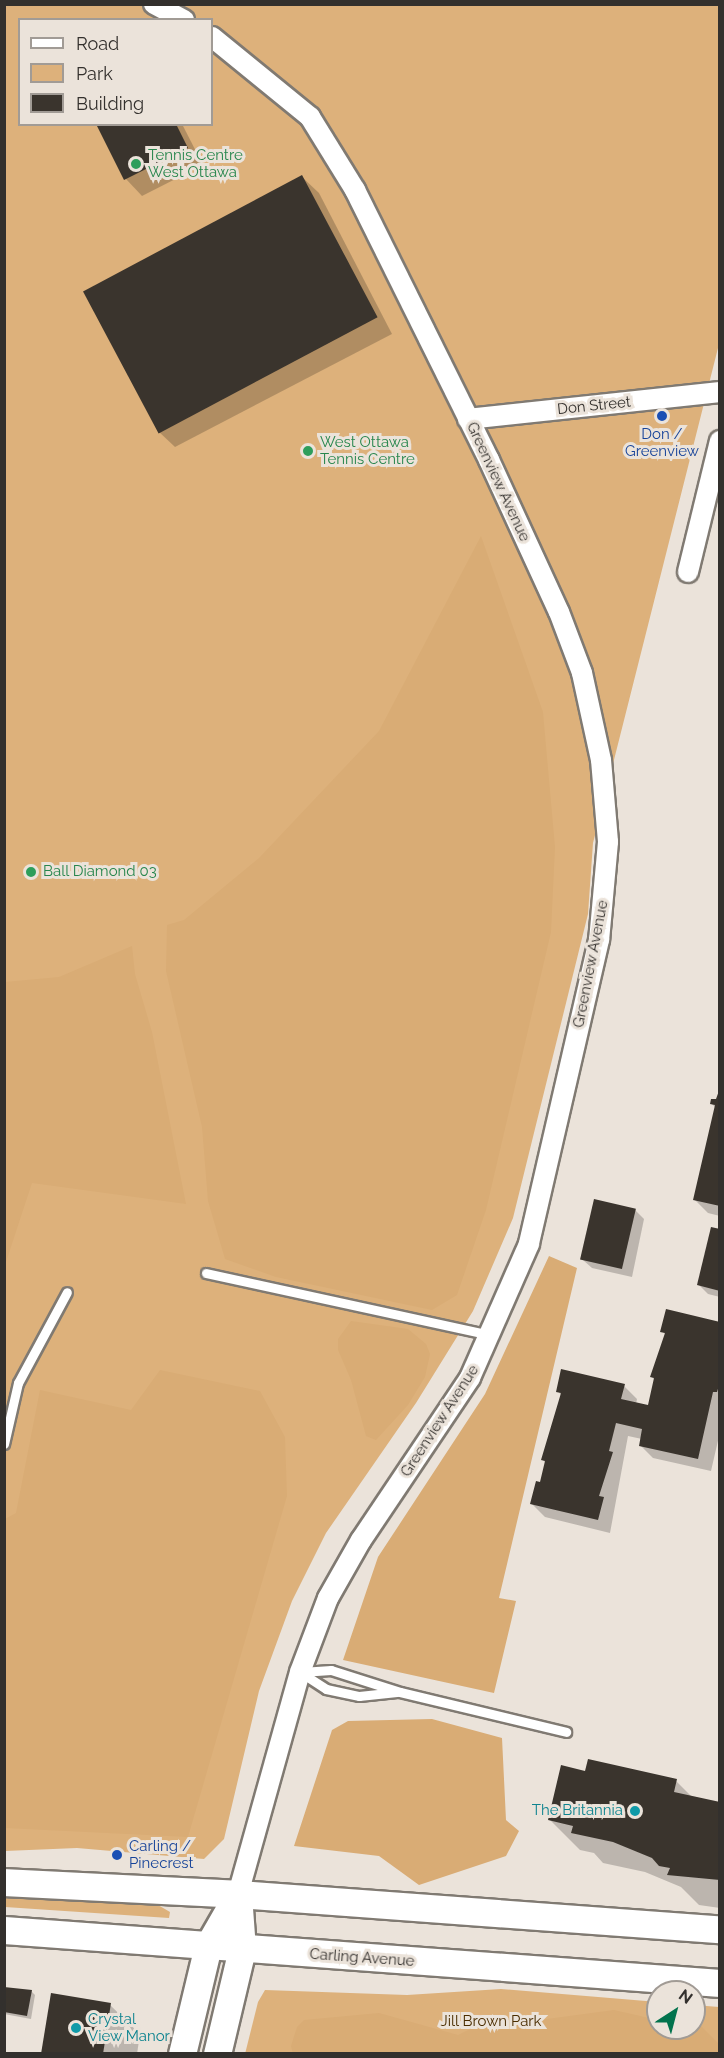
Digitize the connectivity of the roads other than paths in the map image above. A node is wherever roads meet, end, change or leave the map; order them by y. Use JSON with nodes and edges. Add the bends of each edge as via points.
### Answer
{"nodes":[{"id":1,"x":154,"y":4,"type":"edge"},
{"id":2,"x":180,"y":18,"type":"edge"},
{"id":3,"x":213,"y":38,"type":"edge"},
{"id":4,"x":720,"y":392,"type":"edge"},
{"id":5,"x":468,"y":419,"type":"junction"},
{"id":6,"x":720,"y":441,"type":"edge"},
{"id":7,"x":688,"y":572,"type":"dead end"},
{"id":8,"x":206,"y":1273,"type":"dead end"},
{"id":9,"x":67,"y":1292,"type":"dead end"},
{"id":10,"x":492,"y":1335,"type":"junction"},
{"id":11,"x":4,"y":1444,"type":"edge"},
{"id":12,"x":300,"y":1672,"type":"junction"},
{"id":13,"x":400,"y":1692,"type":"junction"},
{"id":14,"x":566,"y":1732,"type":"dead end"},
{"id":15,"x":4,"y":1882,"type":"edge"},
{"id":16,"x":238,"y":1894,"type":"junction"},
{"id":17,"x":720,"y":1929,"type":"edge"},
{"id":18,"x":4,"y":1930,"type":"edge"},
{"id":19,"x":208,"y":1946,"type":"junction"},
{"id":20,"x":242,"y":1949,"type":"junction"},
{"id":21,"x":720,"y":1983,"type":"edge"},
{"id":22,"x":182,"y":2054,"type":"edge"},
{"id":23,"x":217,"y":2054,"type":"edge"}],
"edges":[{"from":1,"to":2,"type":"street"},
{"from":3,"to":5,"type":"street","name":"Greenview Avenue","via":[[310,117],[355,190]]},
{"from":4,"to":5,"type":"street","name":"Don Street"},
{"from":5,"to":10,"type":"street","name":"Greenview Avenue","via":[[559,612],[582,673],[601,760],[608,842],[599,940],[534,1225]]},
{"from":6,"to":7,"type":"street"},
{"from":8,"to":10,"type":"lane"},
{"from":9,"to":11,"type":"lane","via":[[18,1383]]},
{"from":10,"to":12,"type":"street","name":"Greenview Avenue","via":[[456,1400],[349,1560],[328,1598]]},
{"from":12,"to":13,"type":"lane","via":[[331,1670]]},
{"from":12,"to":13,"type":"lane","via":[[326,1689],[360,1696]]},
{"from":12,"to":16,"type":"street","name":"Greenview Avenue"},
{"from":13,"to":14,"type":"lane"},
{"from":15,"to":16,"type":"main road"},
{"from":16,"to":17,"type":"main road"},
{"from":16,"to":19,"type":"main road"},
{"from":16,"to":20,"type":"main road"},
{"from":18,"to":19,"type":"main road","name":"Carling Avenue"},
{"from":19,"to":20,"type":"main road","name":"Carling Avenue"},
{"from":19,"to":22,"type":"main road"},
{"from":20,"to":21,"type":"main road","name":"Carling Avenue"},
{"from":20,"to":23,"type":"main road"}]}
